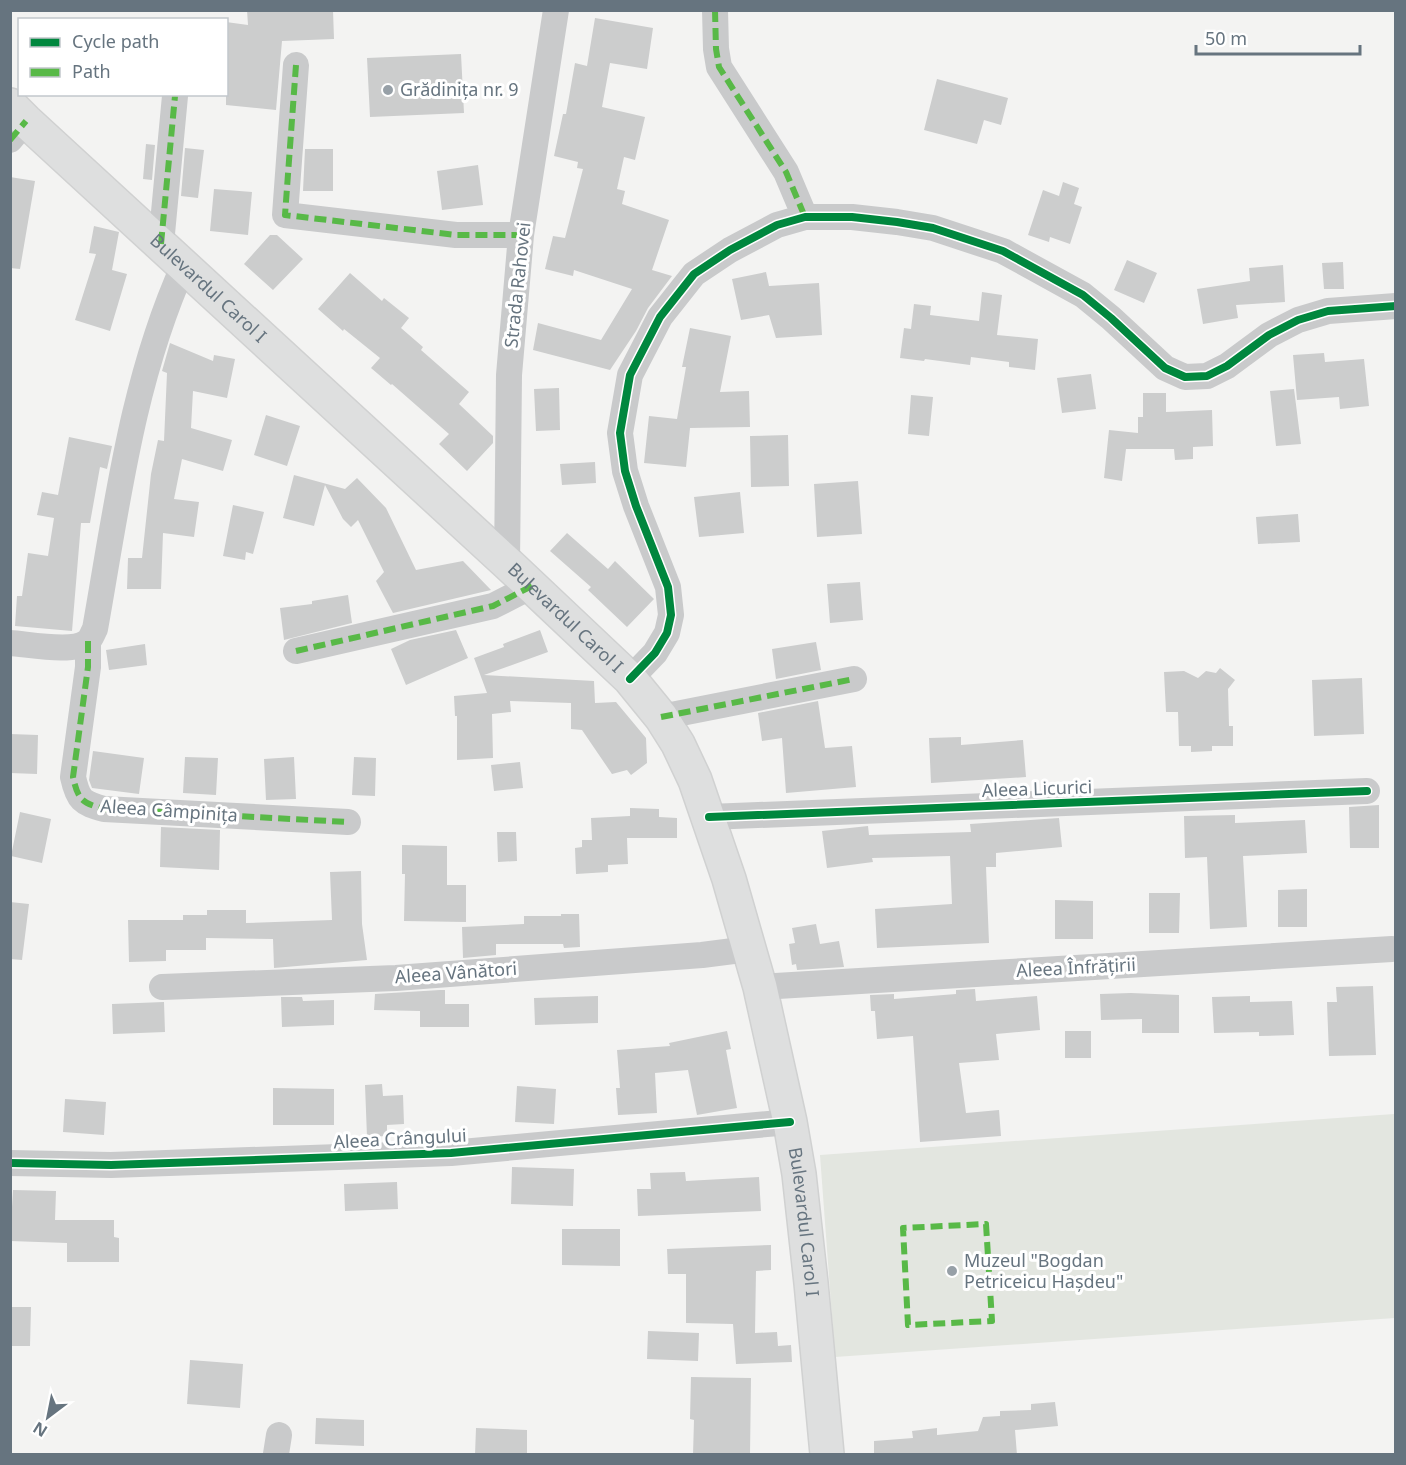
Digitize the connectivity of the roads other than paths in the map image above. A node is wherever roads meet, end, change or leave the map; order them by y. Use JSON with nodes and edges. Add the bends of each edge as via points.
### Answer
{"nodes":[{"id":1,"x":556,"y":10,"type":"edge"},
{"id":2,"x":715,"y":10,"type":"edge"},
{"id":3,"x":296,"y":65,"type":"dead end"},
{"id":4,"x":175,"y":96,"type":"dead end"},
{"id":5,"x":16,"y":122,"type":"edge"},
{"id":6,"x":805,"y":217,"type":"junction"},
{"id":7,"x":521,"y":235,"type":"junction"},
{"id":8,"x":172,"y":255,"type":"junction"},
{"id":9,"x":1395,"y":306,"type":"edge"},
{"id":10,"x":507,"y":563,"type":"junction"},
{"id":11,"x":532,"y":586,"type":"junction"},
{"id":12,"x":88,"y":641,"type":"junction"},
{"id":13,"x":10,"y":643,"type":"edge"},
{"id":14,"x":296,"y":651,"type":"dead end"},
{"id":15,"x":630,"y":679,"type":"junction"},
{"id":16,"x":854,"y":679,"type":"dead end"},
{"id":17,"x":661,"y":717,"type":"junction"},
{"id":18,"x":1367,"y":791,"type":"dead end"},
{"id":19,"x":709,"y":817,"type":"junction"},
{"id":20,"x":348,"y":822,"type":"dead end"},
{"id":21,"x":749,"y":949,"type":"junction"},
{"id":22,"x":1392,"y":949,"type":"dead end"},
{"id":23,"x":162,"y":987,"type":"dead end"},
{"id":24,"x":760,"y":987,"type":"junction"},
{"id":25,"x":790,"y":1122,"type":"junction"},
{"id":26,"x":10,"y":1163,"type":"edge"},
{"id":27,"x":827,"y":1455,"type":"edge"}],
"edges":[{"from":1,"to":7,"type":"street","name":"Strada Rahovei"},
{"from":2,"to":6,"type":"street","via":[[719,67],[786,172]]},
{"from":3,"to":7,"type":"street","via":[[285,215],[456,235]]},
{"from":4,"to":8,"type":"street"},
{"from":5,"to":8,"type":"main road","name":"Bulevardul Carol I"},
{"from":6,"to":9,"type":"street","via":[[852,217],[933,228],[1003,251],[1083,295],[1166,368],[1185,377],[1207,376],[1227,366],[1269,335],[1298,320],[1328,311]]},
{"from":6,"to":15,"type":"street","via":[[777,225],[694,274],[660,317],[630,375],[620,433],[626,471],[668,587],[671,615],[656,653]]},
{"from":7,"to":10,"type":"street","name":"Strada Rahovei","via":[[509,375]]},
{"from":8,"to":10,"type":"main road","name":"Bulevardul Carol I"},
{"from":8,"to":12,"type":"street","via":[[165,313],[139,396],[95,628]]},
{"from":10,"to":11,"type":"main road","name":"Bulevardul Carol I"},
{"from":11,"to":14,"type":"street","via":[[493,606]]},
{"from":11,"to":15,"type":"main road","name":"Bulevardul Carol I"},
{"from":12,"to":13,"type":"street","via":[[60,647]]},
{"from":12,"to":20,"type":"street","name":"Aleea Câmpinița","via":[[73,777],[76,794],[86,805]]},
{"from":15,"to":17,"type":"main road","name":"Bulevardul Carol I"},
{"from":16,"to":17,"type":"street"},
{"from":17,"to":19,"type":"main road","name":"Bulevardul Carol I","via":[[678,744]]},
{"from":18,"to":19,"type":"street","name":"Aleea Licurici"},
{"from":19,"to":21,"type":"main road","name":"Bulevardul Carol I"},
{"from":21,"to":23,"type":"street","name":"Aleea Vânători","via":[[396,978]]},
{"from":21,"to":24,"type":"main road","name":"Bulevardul Carol I"},
{"from":22,"to":24,"type":"street","name":"Aleea Înfrățirii"},
{"from":24,"to":25,"type":"main road","name":"Bulevardul Carol I"},
{"from":25,"to":26,"type":"street","name":"Aleea Crângului","via":[[451,1153],[111,1165]]},
{"from":25,"to":27,"type":"main road","name":"Bulevardul Carol I","via":[[812,1283]]}]}
